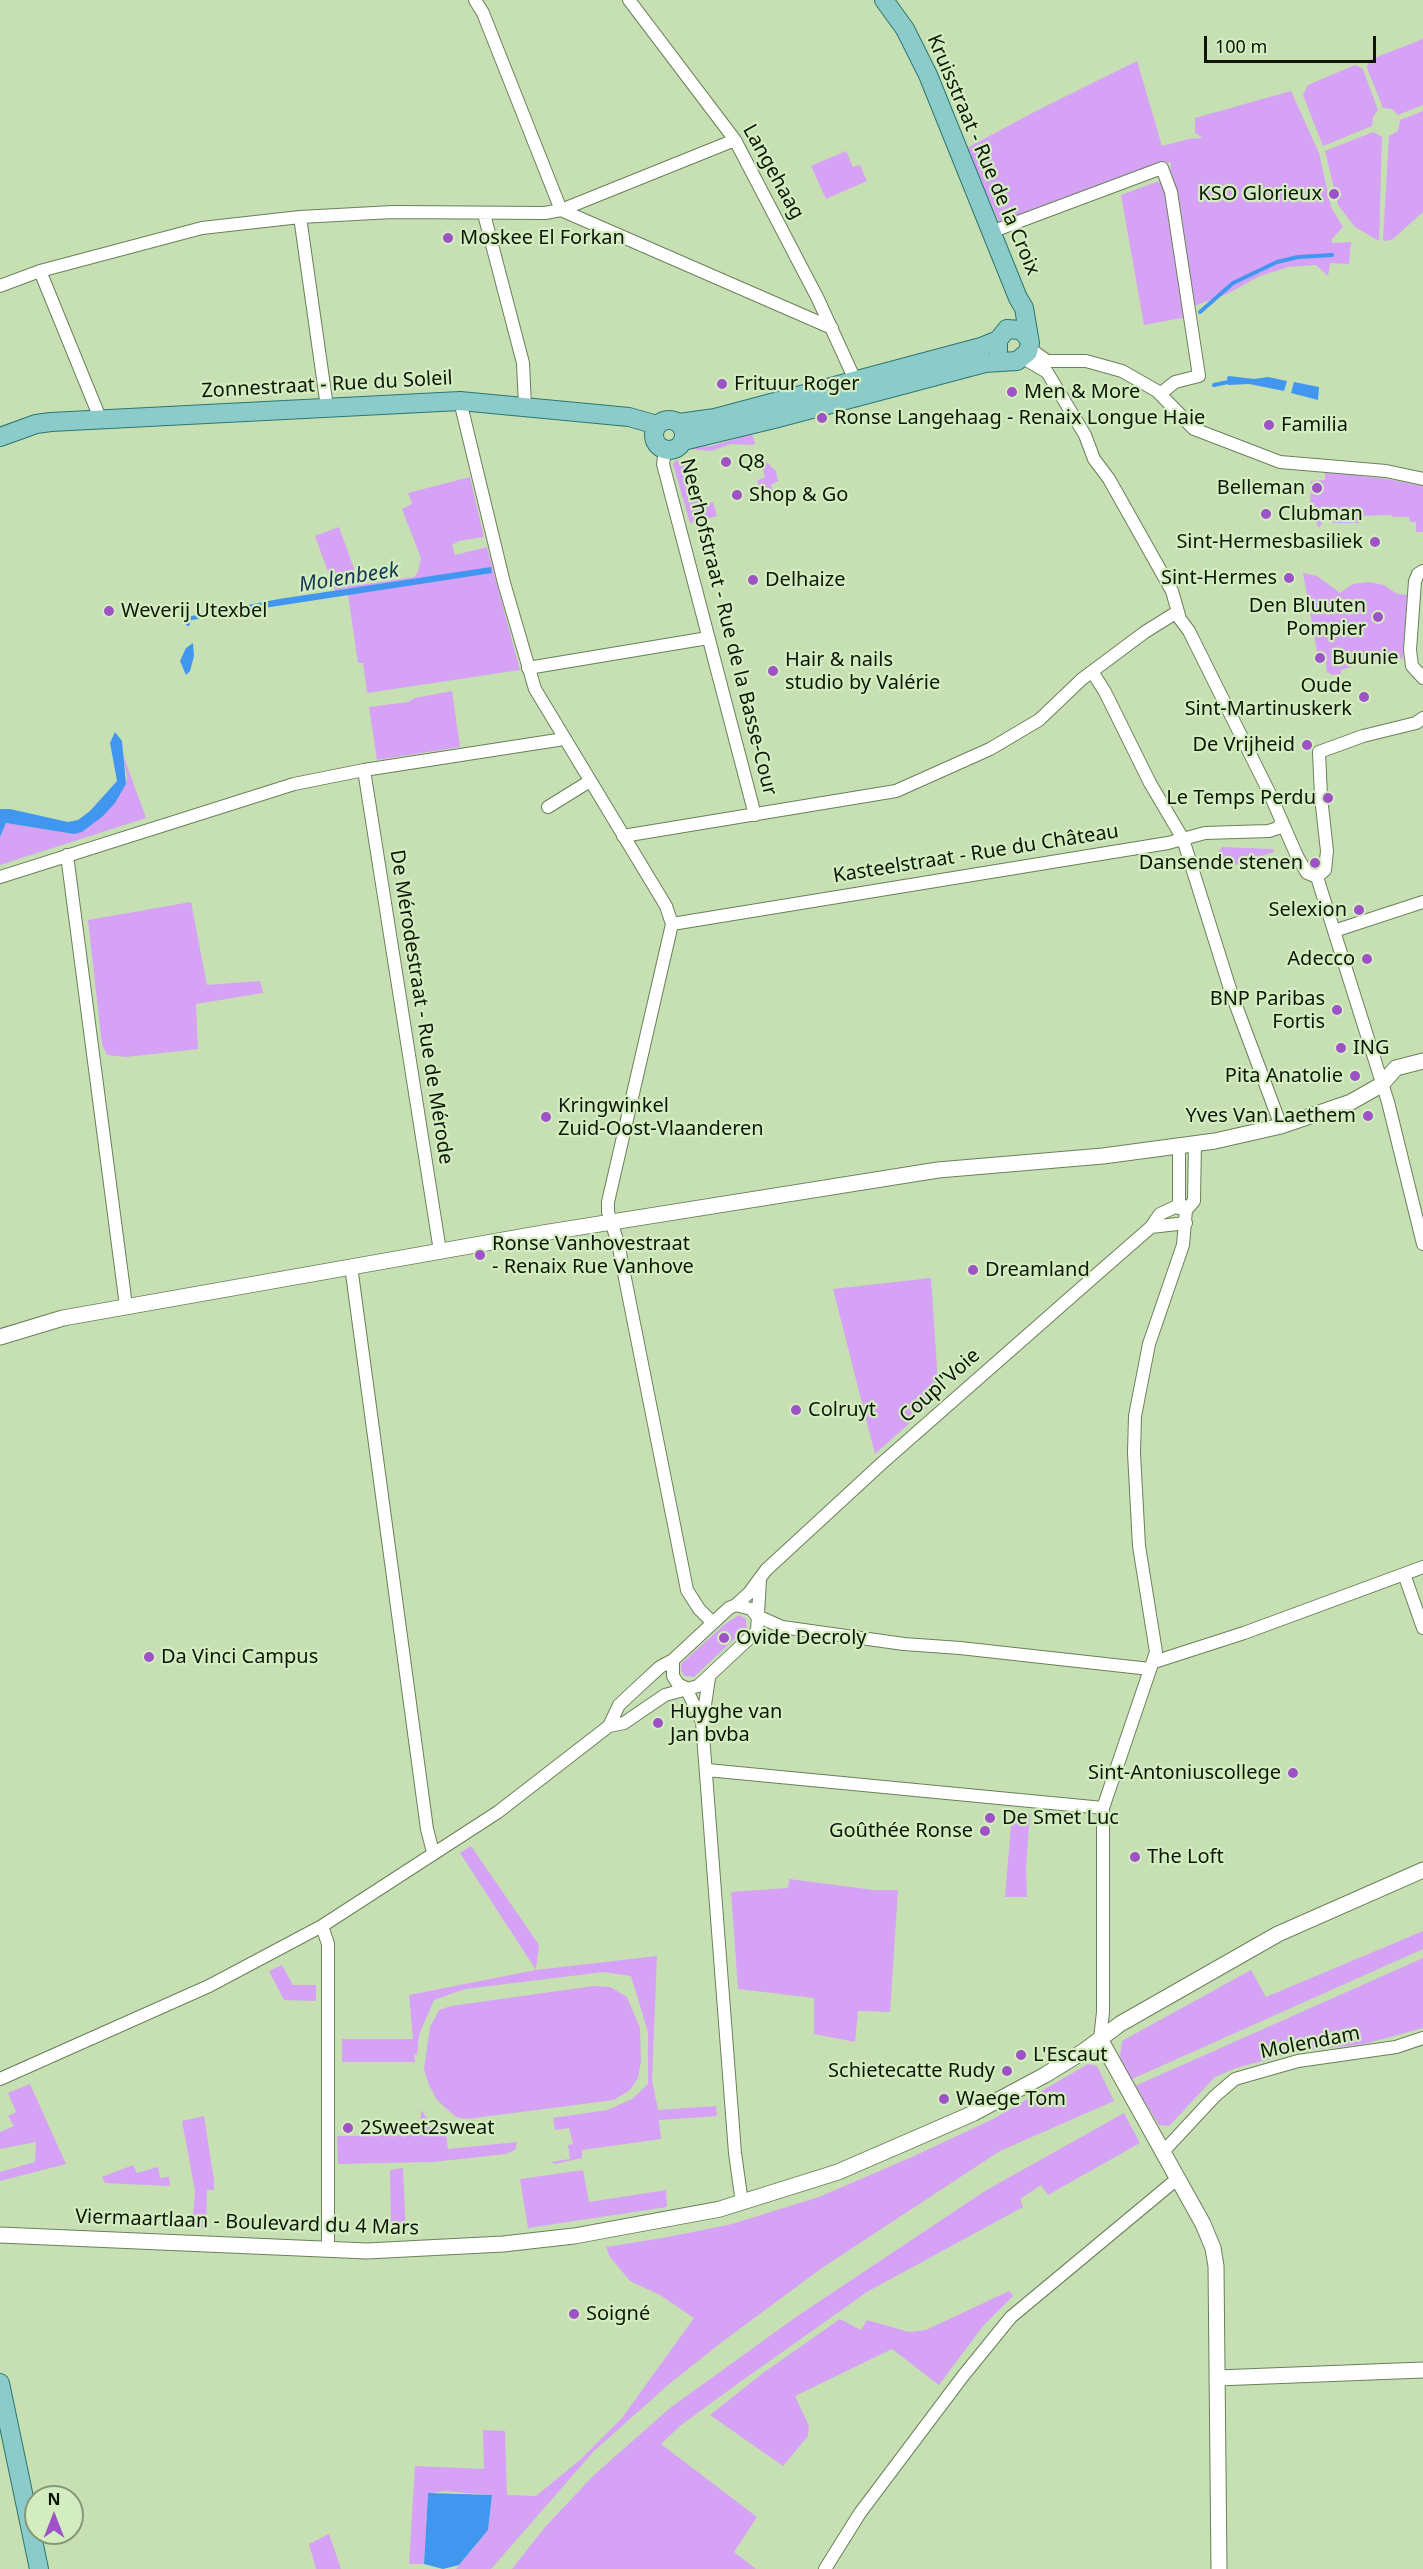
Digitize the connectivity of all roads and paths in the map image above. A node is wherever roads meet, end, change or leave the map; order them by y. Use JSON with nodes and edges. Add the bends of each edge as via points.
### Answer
{"nodes":[{"id":1,"x":475,"y":0,"type":"edge"},
{"id":2,"x":629,"y":0,"type":"edge"},
{"id":3,"x":885,"y":0,"type":"edge"},
{"id":4,"x":735,"y":140,"type":"junction"},
{"id":5,"x":561,"y":210,"type":"junction"},
{"id":6,"x":484,"y":214,"type":"junction"},
{"id":7,"x":300,"y":217,"type":"junction"},
{"id":8,"x":991,"y":232,"type":"junction"},
{"id":9,"x":40,"y":272,"type":"junction"},
{"id":10,"x":0,"y":286,"type":"edge"},
{"id":11,"x":1018,"y":298,"type":"junction"},
{"id":12,"x":832,"y":328,"type":"junction"},
{"id":13,"x":1003,"y":335,"type":"junction"},
{"id":14,"x":1022,"y":351,"type":"junction"},
{"id":15,"x":859,"y":388,"type":"junction"},
{"id":16,"x":1160,"y":394,"type":"junction"},
{"id":17,"x":459,"y":401,"type":"junction"},
{"id":18,"x":525,"y":406,"type":"junction"},
{"id":19,"x":327,"y":407,"type":"junction"},
{"id":20,"x":100,"y":418,"type":"junction"},
{"id":21,"x":657,"y":425,"type":"junction"},
{"id":22,"x":681,"y":432,"type":"junction"},
{"id":23,"x":0,"y":437,"type":"edge"},
{"id":24,"x":665,"y":450,"type":"junction"},
{"id":25,"x":1423,"y":479,"type":"edge"},
{"id":26,"x":1420,"y":573,"type":"edge"},
{"id":27,"x":1178,"y":612,"type":"junction"},
{"id":28,"x":708,"y":638,"type":"junction"},
{"id":29,"x":528,"y":668,"type":"junction"},
{"id":30,"x":1093,"y":673,"type":"junction"},
{"id":31,"x":1423,"y":678,"type":"edge"},
{"id":32,"x":1423,"y":718,"type":"edge"},
{"id":33,"x":564,"y":739,"type":"junction"},
{"id":34,"x":364,"y":770,"type":"junction"},
{"id":35,"x":590,"y":781,"type":"junction"},
{"id":36,"x":548,"y":807,"type":"dead end"},
{"id":37,"x":755,"y":815,"type":"junction"},
{"id":38,"x":1282,"y":821,"type":"junction"},
{"id":39,"x":623,"y":836,"type":"junction"},
{"id":40,"x":1183,"y":839,"type":"junction"},
{"id":41,"x":67,"y":855,"type":"junction"},
{"id":42,"x":0,"y":876,"type":"edge"},
{"id":43,"x":1317,"y":877,"type":"junction"},
{"id":44,"x":1423,"y":902,"type":"edge"},
{"id":45,"x":672,"y":924,"type":"junction"},
{"id":46,"x":1334,"y":931,"type":"junction"},
{"id":47,"x":1423,"y":1061,"type":"edge"},
{"id":48,"x":1381,"y":1085,"type":"junction"},
{"id":49,"x":1281,"y":1126,"type":"junction"},
{"id":50,"x":1195,"y":1143,"type":"junction"},
{"id":51,"x":1179,"y":1145,"type":"junction"},
{"id":52,"x":1186,"y":1216,"type":"junction"},
{"id":53,"x":611,"y":1222,"type":"junction"},
{"id":54,"x":1423,"y":1244,"type":"edge"},
{"id":55,"x":440,"y":1251,"type":"junction"},
{"id":56,"x":351,"y":1266,"type":"junction"},
{"id":57,"x":126,"y":1306,"type":"junction"},
{"id":58,"x":0,"y":1337,"type":"edge"},
{"id":59,"x":1423,"y":1567,"type":"edge"},
{"id":60,"x":1404,"y":1574,"type":"junction"},
{"id":61,"x":760,"y":1579,"type":"junction"},
{"id":62,"x":736,"y":1605,"type":"junction"},
{"id":63,"x":757,"y":1616,"type":"junction"},
{"id":64,"x":712,"y":1622,"type":"junction"},
{"id":65,"x":1423,"y":1628,"type":"edge"},
{"id":66,"x":673,"y":1660,"type":"junction"},
{"id":67,"x":1152,"y":1666,"type":"junction"},
{"id":68,"x":709,"y":1678,"type":"junction"},
{"id":69,"x":686,"y":1688,"type":"junction"},
{"id":70,"x":702,"y":1722,"type":"junction"},
{"id":71,"x":609,"y":1726,"type":"junction"},
{"id":72,"x":707,"y":1770,"type":"junction"},
{"id":73,"x":1103,"y":1808,"type":"junction"},
{"id":74,"x":433,"y":1852,"type":"junction"},
{"id":75,"x":1423,"y":1870,"type":"edge"},
{"id":76,"x":322,"y":1926,"type":"junction"},
{"id":77,"x":1423,"y":2038,"type":"edge"},
{"id":78,"x":1100,"y":2039,"type":"junction"},
{"id":79,"x":0,"y":2079,"type":"edge"},
{"id":80,"x":1158,"y":2146,"type":"junction"},
{"id":81,"x":1177,"y":2179,"type":"junction"},
{"id":82,"x":742,"y":2203,"type":"junction"},
{"id":83,"x":0,"y":2235,"type":"edge"},
{"id":84,"x":328,"y":2249,"type":"junction"},
{"id":85,"x":1423,"y":2370,"type":"edge"},
{"id":86,"x":1217,"y":2378,"type":"junction"},
{"id":87,"x":0,"y":2383,"type":"edge"},
{"id":88,"x":39,"y":2569,"type":"edge"},
{"id":89,"x":825,"y":2569,"type":"edge"},
{"id":90,"x":1219,"y":2569,"type":"edge"}],
"edges":[{"from":1,"to":5,"type":"street"},
{"from":2,"to":4,"type":"street","name":"Langehaag"},
{"from":3,"to":8,"type":"main road","name":"Kruisstraat - Rue de la Croix","via":[[928,75]]},
{"from":4,"to":5,"type":"street"},
{"from":4,"to":12,"type":"street","name":"Langehaag"},
{"from":5,"to":6,"type":"street"},
{"from":5,"to":12,"type":"street"},
{"from":6,"to":7,"type":"street","via":[[393,212]]},
{"from":6,"to":18,"type":"street","via":[[523,363]]},
{"from":7,"to":9,"type":"street","via":[[202,228]]},
{"from":7,"to":19,"type":"street"},
{"from":8,"to":11,"type":"main road","name":"Kruisstraat - Rue de la Croix"},
{"from":8,"to":16,"type":"street","via":[[1162,168],[1171,192],[1199,376],[1175,382]]},
{"from":9,"to":10,"type":"street"},
{"from":9,"to":20,"type":"street"},
{"from":11,"to":13,"type":"main road","name":"Kruisstraat - Rue de la Croix","via":[[1015,315]]},
{"from":11,"to":14,"type":"main road","name":"Kruisstraat - Rue de la Croix","via":[[1026,315]]},
{"from":12,"to":15,"type":"street","name":"Langehaag"},
{"from":13,"to":14,"type":"main road","via":[[998,349]]},
{"from":13,"to":14,"type":"main road","via":[[1021,330]]},
{"from":13,"to":15,"type":"main road","via":[[981,347]]},
{"from":14,"to":15,"type":"main road","via":[[985,363]]},
{"from":14,"to":16,"type":"street","via":[[1047,361],[1086,361],[1110,366]]},
{"from":14,"to":27,"type":"street","via":[[1047,372],[1058,388],[1094,459],[1172,591]]},
{"from":15,"to":22,"type":"main road","via":[[708,436]]},
{"from":16,"to":25,"type":"street","via":[[1200,432],[1280,462],[1386,471]]},
{"from":17,"to":18,"type":"main road","name":"Zonnestraat - Rue du Soleil"},
{"from":17,"to":19,"type":"main road","name":"Zonnestraat - Rue du Soleil"},
{"from":17,"to":29,"type":"street"},
{"from":18,"to":21,"type":"main road","name":"Zonnestraat - Rue du Soleil","via":[[629,417]]},
{"from":19,"to":20,"type":"main road","name":"Zonnestraat - Rue du Soleil"},
{"from":20,"to":23,"type":"main road","name":"Zonnestraat - Rue du Soleil","via":[[36,424]]},
{"from":21,"to":22,"type":"main road","via":[[670,419]]},
{"from":21,"to":24,"type":"main road","via":[[654,440]]},
{"from":22,"to":24,"type":"main road","via":[[674,449]]},
{"from":24,"to":28,"type":"street","name":"Neerhofstraat - Rue de la Basse-Cour","via":[[663,464]]},
{"from":26,"to":31,"type":"street","via":[[1410,660]]},
{"from":27,"to":30,"type":"street"},
{"from":27,"to":38,"type":"street"},
{"from":28,"to":29,"type":"street"},
{"from":28,"to":37,"type":"street","name":"Neerhofstraat - Rue de la Basse-Cour"},
{"from":29,"to":33,"type":"street","via":[[535,689]]},
{"from":30,"to":37,"type":"street","via":[[1039,720],[1019,732],[896,791]]},
{"from":30,"to":40,"type":"street"},
{"from":32,"to":43,"type":"street","via":[[1319,752],[1327,851],[1325,870]]},
{"from":33,"to":34,"type":"street"},
{"from":33,"to":35,"type":"street"},
{"from":34,"to":41,"type":"street","via":[[294,784]]},
{"from":34,"to":55,"type":"street","name":"De Mérodestraat - Rue de Mérode"},
{"from":35,"to":36,"type":"street"},
{"from":35,"to":39,"type":"street"},
{"from":37,"to":39,"type":"street"},
{"from":38,"to":40,"type":"street","name":"Kasteelstraat - Rue du Château","via":[[1278,828],[1269,831],[1213,832]]},
{"from":38,"to":43,"type":"street","via":[[1305,870]]},
{"from":39,"to":45,"type":"street","via":[[666,906]]},
{"from":40,"to":45,"type":"street","name":"Kasteelstraat - Rue du Château"},
{"from":40,"to":49,"type":"street","via":[[1227,982]]},
{"from":41,"to":42,"type":"street"},
{"from":41,"to":57,"type":"street"},
{"from":43,"to":46,"type":"street"},
{"from":44,"to":46,"type":"street"},
{"from":45,"to":53,"type":"street","via":[[608,1202]]},
{"from":46,"to":48,"type":"street"},
{"from":47,"to":48,"type":"street","via":[[1396,1068]]},
{"from":48,"to":49,"type":"street","via":[[1351,1102]]},
{"from":48,"to":54,"type":"street"},
{"from":49,"to":50,"type":"street"},
{"from":50,"to":51,"type":"street"},
{"from":50,"to":52,"type":"street","via":[[1194,1201]]},
{"from":51,"to":52,"type":"street","via":[[1179,1202]]},
{"from":51,"to":53,"type":"street","via":[[1103,1156],[938,1170]]},
{"from":52,"to":61,"type":"street","name":"Coupl'Voie","via":[[1151,1227],[897,1449]]},
{"from":52,"to":67,"type":"street","via":[[1181,1252],[1149,1344],[1135,1416],[1136,1509],[1156,1645]]},
{"from":53,"to":55,"type":"street"},
{"from":53,"to":64,"type":"street","via":[[687,1590]]},
{"from":55,"to":56,"type":"street"},
{"from":56,"to":57,"type":"street"},
{"from":56,"to":74,"type":"street","via":[[426,1829]]},
{"from":57,"to":58,"type":"street","via":[[63,1318]]},
{"from":59,"to":60,"type":"street"},
{"from":60,"to":65,"type":"street"},
{"from":60,"to":67,"type":"street"},
{"from":61,"to":62,"type":"street","name":"Coupl'Voie"},
{"from":61,"to":63,"type":"street"},
{"from":62,"to":63,"type":"street","via":[[751,1609]]},
{"from":62,"to":64,"type":"street","name":"Coupl'Voie"},
{"from":63,"to":67,"type":"street","via":[[782,1627],[904,1644]]},
{"from":63,"to":68,"type":"street","via":[[754,1636]]},
{"from":64,"to":66,"type":"street","name":"Coupl'Voie"},
{"from":66,"to":69,"type":"street","via":[[672,1676]]},
{"from":66,"to":71,"type":"street","name":"Coupl'Voie","via":[[660,1667],[620,1705]]},
{"from":67,"to":73,"type":"street"},
{"from":68,"to":69,"type":"street"},
{"from":68,"to":70,"type":"street"},
{"from":69,"to":70,"type":"street"},
{"from":69,"to":71,"type":"street","via":[[665,1695],[624,1723]]},
{"from":70,"to":72,"type":"street"},
{"from":71,"to":74,"type":"street","via":[[498,1812]]},
{"from":72,"to":73,"type":"street"},
{"from":72,"to":82,"type":"street"},
{"from":73,"to":78,"type":"street"},
{"from":74,"to":76,"type":"street"},
{"from":75,"to":78,"type":"street","name":"Viermaartlaan - Boulevard du 4 Mars","via":[[1278,1934]]},
{"from":76,"to":79,"type":"street","via":[[209,1986]]},
{"from":76,"to":84,"type":"street","via":[[328,1944]]},
{"from":77,"to":80,"type":"street","name":"Molendam","via":[[1385,2049],[1298,2061],[1235,2079]]},
{"from":78,"to":80,"type":"street"},
{"from":78,"to":82,"type":"street","name":"Viermaartlaan - Boulevard du 4 Mars","via":[[1008,2096],[934,2132],[838,2172]]},
{"from":80,"to":81,"type":"street"},
{"from":81,"to":86,"type":"street","via":[[1213,2248]]},
{"from":81,"to":89,"type":"street","via":[[1011,2316],[860,2513]]},
{"from":82,"to":84,"type":"street","name":"Viermaartlaan - Boulevard du 4 Mars","via":[[636,2226],[503,2244],[367,2252]]},
{"from":83,"to":84,"type":"street","name":"Viermaartlaan - Boulevard du 4 Mars"},
{"from":85,"to":86,"type":"street"},
{"from":86,"to":90,"type":"street"},
{"from":87,"to":88,"type":"main road"}]}
